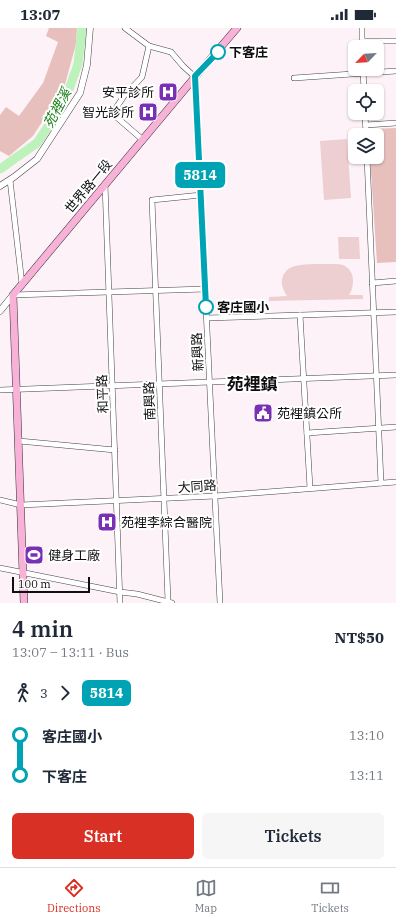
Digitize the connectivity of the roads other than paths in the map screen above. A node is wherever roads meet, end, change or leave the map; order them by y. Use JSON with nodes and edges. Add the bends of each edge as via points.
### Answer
{"nodes":[{"id":1,"x":90,"y":28,"type":"edge"},
{"id":2,"x":125,"y":28,"type":"edge"},
{"id":3,"x":237,"y":28,"type":"edge"},
{"id":4,"x":362,"y":28,"type":"edge"},
{"id":5,"x":362,"y":40,"type":"edge"},
{"id":6,"x":384,"y":41,"type":"edge"},
{"id":7,"x":396,"y":41,"type":"edge"},
{"id":8,"x":149,"y":46,"type":"junction"},
{"id":9,"x":384,"y":71,"type":"edge"},
{"id":10,"x":396,"y":71,"type":"edge"},
{"id":11,"x":348,"y":73,"type":"edge"},
{"id":12,"x":195,"y":76,"type":"junction"},
{"id":13,"x":294,"y":78,"type":"dead end"},
{"id":14,"x":366,"y":120,"type":"edge"},
{"id":15,"x":396,"y":123,"type":"edge"},
{"id":16,"x":366,"y":125,"type":"joint"},
{"id":17,"x":143,"y":140,"type":"junction"},
{"id":18,"x":367,"y":164,"type":"edge"},
{"id":19,"x":10,"y":180,"type":"junction"},
{"id":20,"x":105,"y":184,"type":"junction"},
{"id":21,"x":0,"y":186,"type":"edge"},
{"id":22,"x":201,"y":195,"type":"junction"},
{"id":23,"x":396,"y":281,"type":"edge"},
{"id":24,"x":372,"y":282,"type":"junction"},
{"id":25,"x":22,"y":284,"type":"junction"},
{"id":26,"x":205,"y":289,"type":"junction"},
{"id":27,"x":156,"y":291,"type":"junction"},
{"id":28,"x":109,"y":292,"type":"junction"},
{"id":29,"x":14,"y":295,"type":"junction"},
{"id":30,"x":0,"y":311,"type":"edge"},
{"id":31,"x":396,"y":312,"type":"edge"},
{"id":32,"x":374,"y":313,"type":"junction"},
{"id":33,"x":300,"y":315,"type":"junction"},
{"id":34,"x":207,"y":318,"type":"junction"},
{"id":35,"x":396,"y":375,"type":"edge"},
{"id":36,"x":376,"y":376,"type":"junction"},
{"id":37,"x":304,"y":378,"type":"junction"},
{"id":38,"x":210,"y":382,"type":"junction"},
{"id":39,"x":159,"y":384,"type":"junction"},
{"id":40,"x":112,"y":386,"type":"junction"},
{"id":41,"x":17,"y":389,"type":"junction"},
{"id":42,"x":0,"y":390,"type":"edge"},
{"id":43,"x":396,"y":427,"type":"edge"},
{"id":44,"x":379,"y":428,"type":"junction"},
{"id":45,"x":307,"y":433,"type":"junction"},
{"id":46,"x":19,"y":441,"type":"junction"},
{"id":47,"x":115,"y":450,"type":"junction"},
{"id":48,"x":396,"y":482,"type":"edge"},
{"id":49,"x":381,"y":483,"type":"junction"},
{"id":50,"x":310,"y":488,"type":"junction"},
{"id":51,"x":215,"y":496,"type":"junction"},
{"id":52,"x":164,"y":499,"type":"junction"},
{"id":53,"x":0,"y":500,"type":"edge"},
{"id":54,"x":117,"y":500,"type":"junction"},
{"id":55,"x":21,"y":504,"type":"junction"},
{"id":56,"x":0,"y":568,"type":"edge"},
{"id":57,"x":24,"y":572,"type":"junction"},
{"id":58,"x":120,"y":592,"type":"junction"},
{"id":59,"x":170,"y":602,"type":"edge"},
{"id":60,"x":24,"y":603,"type":"edge"},
{"id":61,"x":120,"y":603,"type":"edge"},
{"id":62,"x":220,"y":603,"type":"edge"}],
"edges":[{"from":1,"to":19,"type":"street","via":[[87,65],[80,92],[37,159]]},
{"from":2,"to":8,"type":"street"},
{"from":3,"to":12,"type":"main road","name":"世界路一段"},
{"from":4,"to":5,"type":"street"},
{"from":6,"to":7,"type":"street"},
{"from":8,"to":12,"type":"street","via":[[171,52]]},
{"from":8,"to":17,"type":"street","via":[[142,77],[124,96],[114,115]]},
{"from":9,"to":10,"type":"street"},
{"from":11,"to":13,"type":"street"},
{"from":12,"to":17,"type":"main road","name":"世界路一段"},
{"from":12,"to":22,"type":"street","name":"新興路"},
{"from":14,"to":16,"type":"street"},
{"from":15,"to":16,"type":"street"},
{"from":17,"to":20,"type":"main road","name":"世界路一段"},
{"from":18,"to":24,"type":"street"},
{"from":19,"to":21,"type":"street"},
{"from":19,"to":25,"type":"street"},
{"from":20,"to":25,"type":"main road","name":"世界路一段"},
{"from":20,"to":28,"type":"street","name":"和平路"},
{"from":22,"to":26,"type":"street","name":"新興路"},
{"from":22,"to":27,"type":"street","name":"南興路","via":[[152,200]]},
{"from":23,"to":24,"type":"street"},
{"from":24,"to":32,"type":"street"},
{"from":25,"to":29,"type":"main road","name":"世界路一段"},
{"from":26,"to":27,"type":"street"},
{"from":26,"to":34,"type":"street","name":"新興路"},
{"from":27,"to":28,"type":"street"},
{"from":27,"to":39,"type":"street","name":"南興路"},
{"from":28,"to":29,"type":"street"},
{"from":28,"to":40,"type":"street","name":"和平路"},
{"from":29,"to":30,"type":"street","name":"世界路一段"},
{"from":29,"to":41,"type":"main road"},
{"from":31,"to":32,"type":"street"},
{"from":32,"to":33,"type":"street"},
{"from":32,"to":36,"type":"street"},
{"from":33,"to":34,"type":"street"},
{"from":33,"to":37,"type":"street"},
{"from":34,"to":38,"type":"street","name":"新興路"},
{"from":35,"to":36,"type":"street"},
{"from":36,"to":37,"type":"street"},
{"from":36,"to":44,"type":"street"},
{"from":37,"to":38,"type":"street"},
{"from":37,"to":45,"type":"street"},
{"from":38,"to":39,"type":"street"},
{"from":38,"to":51,"type":"street","name":"新興路"},
{"from":39,"to":40,"type":"street"},
{"from":39,"to":52,"type":"street","name":"南興路"},
{"from":40,"to":41,"type":"street"},
{"from":40,"to":47,"type":"street","name":"和平路"},
{"from":41,"to":42,"type":"street"},
{"from":41,"to":46,"type":"main road"},
{"from":43,"to":44,"type":"street"},
{"from":44,"to":45,"type":"street"},
{"from":44,"to":49,"type":"street"},
{"from":45,"to":50,"type":"street"},
{"from":46,"to":47,"type":"street"},
{"from":46,"to":55,"type":"main road"},
{"from":47,"to":54,"type":"street","name":"和平路"},
{"from":48,"to":49,"type":"street","name":"大同路"},
{"from":49,"to":50,"type":"street","name":"大同路"},
{"from":50,"to":51,"type":"street","name":"大同路"},
{"from":51,"to":52,"type":"street","name":"大同路"},
{"from":51,"to":62,"type":"street","name":"新興路"},
{"from":52,"to":54,"type":"street","name":"大同路"},
{"from":52,"to":59,"type":"street","name":"南興路"},
{"from":53,"to":55,"type":"street","name":"大同路"},
{"from":54,"to":55,"type":"street","name":"大同路"},
{"from":54,"to":58,"type":"street","name":"和平路"},
{"from":55,"to":57,"type":"main road"},
{"from":56,"to":57,"type":"street"},
{"from":57,"to":58,"type":"street"},
{"from":57,"to":60,"type":"main road"},
{"from":58,"to":59,"type":"street"},
{"from":58,"to":61,"type":"street","name":"和平路"}]}
